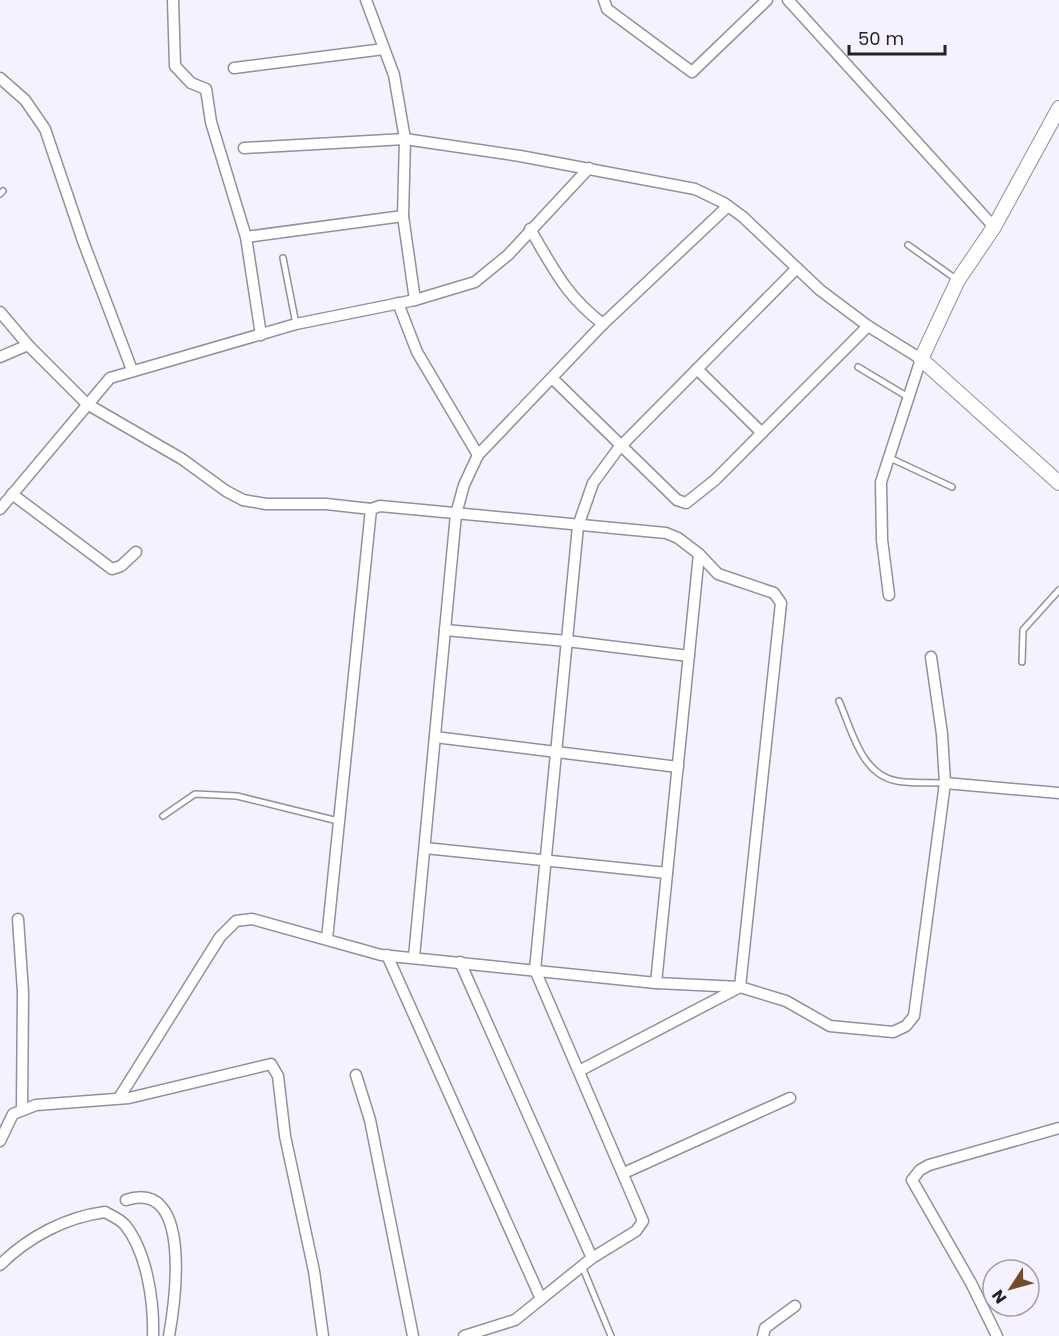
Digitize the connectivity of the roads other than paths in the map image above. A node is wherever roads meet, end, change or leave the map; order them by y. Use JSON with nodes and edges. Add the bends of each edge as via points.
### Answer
{"nodes":[{"id":1,"x":172,"y":0,"type":"edge"},
{"id":2,"x":366,"y":0,"type":"edge"},
{"id":3,"x":604,"y":0,"type":"edge"},
{"id":4,"x":767,"y":0,"type":"edge"},
{"id":5,"x":788,"y":0,"type":"edge"},
{"id":6,"x":384,"y":49,"type":"junction"},
{"id":7,"x":234,"y":68,"type":"dead end"},
{"id":8,"x":0,"y":78,"type":"edge"},
{"id":9,"x":1059,"y":108,"type":"edge"},
{"id":10,"x":405,"y":139,"type":"junction"},
{"id":11,"x":244,"y":148,"type":"dead end"},
{"id":12,"x":589,"y":168,"type":"junction"},
{"id":13,"x":728,"y":206,"type":"junction"},
{"id":14,"x":403,"y":216,"type":"junction"},
{"id":15,"x":994,"y":227,"type":"junction"},
{"id":16,"x":530,"y":229,"type":"junction"},
{"id":17,"x":246,"y":237,"type":"junction"},
{"id":18,"x":908,"y":245,"type":"dead end"},
{"id":19,"x":283,"y":258,"type":"dead end"},
{"id":20,"x":796,"y":268,"type":"junction"},
{"id":21,"x":958,"y":280,"type":"junction"},
{"id":22,"x":415,"y":300,"type":"junction"},
{"id":23,"x":398,"y":303,"type":"junction"},
{"id":24,"x":0,"y":312,"type":"edge"},
{"id":25,"x":296,"y":324,"type":"junction"},
{"id":26,"x":603,"y":324,"type":"junction"},
{"id":27,"x":868,"y":326,"type":"junction"},
{"id":28,"x":261,"y":335,"type":"junction"},
{"id":29,"x":28,"y":345,"type":"junction"},
{"id":30,"x":0,"y":357,"type":"edge"},
{"id":31,"x":921,"y":359,"type":"junction"},
{"id":32,"x":858,"y":367,"type":"dead end"},
{"id":33,"x":697,"y":369,"type":"junction"},
{"id":34,"x":132,"y":370,"type":"junction"},
{"id":35,"x":552,"y":378,"type":"junction"},
{"id":36,"x":908,"y":397,"type":"junction"},
{"id":37,"x":87,"y":404,"type":"junction"},
{"id":38,"x":762,"y":432,"type":"junction"},
{"id":39,"x":621,"y":447,"type":"junction"},
{"id":40,"x":478,"y":455,"type":"junction"},
{"id":41,"x":888,"y":458,"type":"junction"},
{"id":42,"x":1059,"y":483,"type":"edge"},
{"id":43,"x":952,"y":487,"type":"dead end"},
{"id":44,"x":12,"y":494,"type":"junction"},
{"id":45,"x":0,"y":509,"type":"edge"},
{"id":46,"x":370,"y":509,"type":"junction"},
{"id":47,"x":456,"y":514,"type":"junction"},
{"id":48,"x":578,"y":525,"type":"junction"},
{"id":49,"x":136,"y":552,"type":"dead end"},
{"id":50,"x":699,"y":554,"type":"junction"},
{"id":51,"x":1059,"y":590,"type":"edge"},
{"id":52,"x":889,"y":596,"type":"dead end"},
{"id":53,"x":445,"y":630,"type":"junction"},
{"id":54,"x":567,"y":641,"type":"junction"},
{"id":55,"x":689,"y":656,"type":"junction"},
{"id":56,"x":931,"y":657,"type":"dead end"},
{"id":57,"x":1022,"y":662,"type":"dead end"},
{"id":58,"x":839,"y":701,"type":"dead end"},
{"id":59,"x":435,"y":737,"type":"junction"},
{"id":60,"x":556,"y":751,"type":"junction"},
{"id":61,"x":678,"y":767,"type":"junction"},
{"id":62,"x":945,"y":783,"type":"junction"},
{"id":63,"x":1059,"y":793,"type":"edge"},
{"id":64,"x":163,"y":816,"type":"dead end"},
{"id":65,"x":339,"y":821,"type":"junction"},
{"id":66,"x":425,"y":848,"type":"junction"},
{"id":67,"x":546,"y":861,"type":"junction"},
{"id":68,"x":668,"y":873,"type":"junction"},
{"id":69,"x":18,"y":919,"type":"dead end"},
{"id":70,"x":327,"y":939,"type":"junction"},
{"id":71,"x":387,"y":955,"type":"junction"},
{"id":72,"x":414,"y":957,"type":"junction"},
{"id":73,"x":460,"y":962,"type":"junction"},
{"id":74,"x":535,"y":970,"type":"junction"},
{"id":75,"x":657,"y":984,"type":"junction"},
{"id":76,"x":741,"y":987,"type":"junction"},
{"id":77,"x":579,"y":1071,"type":"junction"},
{"id":78,"x":356,"y":1075,"type":"dead end"},
{"id":79,"x":119,"y":1098,"type":"junction"},
{"id":80,"x":790,"y":1098,"type":"dead end"},
{"id":81,"x":22,"y":1109,"type":"junction"},
{"id":82,"x":1059,"y":1128,"type":"edge"},
{"id":83,"x":0,"y":1141,"type":"edge"},
{"id":84,"x":624,"y":1173,"type":"junction"},
{"id":85,"x":126,"y":1200,"type":"dead end"},
{"id":86,"x":592,"y":1258,"type":"junction"},
{"id":87,"x":0,"y":1265,"type":"edge"},
{"id":88,"x":582,"y":1266,"type":"junction"},
{"id":89,"x":541,"y":1299,"type":"junction"},
{"id":90,"x":795,"y":1306,"type":"dead end"},
{"id":91,"x":153,"y":1336,"type":"edge"},
{"id":92,"x":169,"y":1336,"type":"edge"},
{"id":93,"x":323,"y":1336,"type":"edge"},
{"id":94,"x":413,"y":1336,"type":"edge"},
{"id":95,"x":464,"y":1336,"type":"edge"},
{"id":96,"x":611,"y":1336,"type":"edge"},
{"id":97,"x":763,"y":1336,"type":"edge"},
{"id":98,"x":997,"y":1336,"type":"edge"}],
"edges":[{"from":1,"to":17,"type":"street","via":[[175,66],[191,83],[206,89],[211,122]]},
{"from":2,"to":6,"type":"street"},
{"from":3,"to":4,"type":"street","via":[[607,9],[692,72]]},
{"from":5,"to":15,"type":"street"},
{"from":6,"to":7,"type":"street"},
{"from":6,"to":10,"type":"street","via":[[394,75]]},
{"from":8,"to":34,"type":"street","via":[[25,100],[45,129]]},
{"from":9,"to":15,"type":"street"},
{"from":10,"to":11,"type":"street"},
{"from":10,"to":12,"type":"street"},
{"from":10,"to":14,"type":"street"},
{"from":12,"to":13,"type":"street","via":[[695,189]]},
{"from":12,"to":16,"type":"street"},
{"from":13,"to":20,"type":"street"},
{"from":13,"to":26,"type":"street"},
{"from":14,"to":17,"type":"street"},
{"from":14,"to":22,"type":"street"},
{"from":15,"to":21,"type":"street"},
{"from":16,"to":22,"type":"street","via":[[508,255],[475,282]]},
{"from":16,"to":26,"type":"street","via":[[566,290]]},
{"from":17,"to":28,"type":"street"},
{"from":18,"to":21,"type":"lane"},
{"from":19,"to":25,"type":"lane"},
{"from":20,"to":27,"type":"street"},
{"from":20,"to":33,"type":"street"},
{"from":21,"to":31,"type":"street"},
{"from":22,"to":23,"type":"street"},
{"from":23,"to":25,"type":"street"},
{"from":23,"to":40,"type":"street","via":[[417,352]]},
{"from":24,"to":29,"type":"street"},
{"from":25,"to":28,"type":"street"},
{"from":26,"to":35,"type":"street"},
{"from":27,"to":31,"type":"street"},
{"from":27,"to":38,"type":"street"},
{"from":28,"to":34,"type":"street"},
{"from":29,"to":30,"type":"street"},
{"from":29,"to":37,"type":"street"},
{"from":31,"to":36,"type":"street"},
{"from":31,"to":42,"type":"street"},
{"from":32,"to":36,"type":"lane"},
{"from":33,"to":38,"type":"street"},
{"from":33,"to":39,"type":"street"},
{"from":34,"to":37,"type":"street","via":[[110,378]]},
{"from":35,"to":39,"type":"street"},
{"from":35,"to":40,"type":"street"},
{"from":36,"to":41,"type":"street"},
{"from":37,"to":44,"type":"street"},
{"from":37,"to":46,"type":"street","via":[[243,500]]},
{"from":38,"to":39,"type":"street","via":[[686,503],[677,500]]},
{"from":39,"to":48,"type":"street","via":[[593,483]]},
{"from":40,"to":47,"type":"street"},
{"from":41,"to":43,"type":"lane"},
{"from":41,"to":52,"type":"street","via":[[881,482],[882,540]]},
{"from":44,"to":45,"type":"street"},
{"from":44,"to":49,"type":"street","via":[[112,569]]},
{"from":46,"to":47,"type":"street","via":[[376,506]]},
{"from":46,"to":65,"type":"street"},
{"from":47,"to":48,"type":"street"},
{"from":47,"to":53,"type":"street"},
{"from":48,"to":50,"type":"street","via":[[666,533]]},
{"from":48,"to":54,"type":"street"},
{"from":50,"to":55,"type":"street"},
{"from":50,"to":76,"type":"street","via":[[718,574],[774,593],[782,603]]},
{"from":51,"to":57,"type":"lane","via":[[1023,630]]},
{"from":53,"to":54,"type":"street"},
{"from":53,"to":59,"type":"street"},
{"from":54,"to":55,"type":"street"},
{"from":54,"to":60,"type":"street"},
{"from":55,"to":61,"type":"street"},
{"from":56,"to":62,"type":"street"},
{"from":58,"to":62,"type":"lane","via":[[866,762],[879,774],[896,781]]},
{"from":59,"to":60,"type":"street"},
{"from":59,"to":66,"type":"street"},
{"from":60,"to":61,"type":"street"},
{"from":60,"to":67,"type":"street"},
{"from":61,"to":68,"type":"street"},
{"from":62,"to":63,"type":"street"},
{"from":62,"to":76,"type":"street","via":[[914,1016],[906,1026],[892,1032],[830,1026],[786,1001]]},
{"from":64,"to":65,"type":"lane","via":[[195,794],[237,796]]},
{"from":65,"to":70,"type":"street"},
{"from":66,"to":67,"type":"street"},
{"from":66,"to":72,"type":"street"},
{"from":67,"to":68,"type":"street"},
{"from":67,"to":74,"type":"street"},
{"from":68,"to":75,"type":"street"},
{"from":69,"to":81,"type":"street","via":[[23,992]]},
{"from":70,"to":71,"type":"street"},
{"from":70,"to":79,"type":"street","via":[[252,919],[236,921]]},
{"from":71,"to":72,"type":"street"},
{"from":71,"to":89,"type":"street"},
{"from":72,"to":73,"type":"street"},
{"from":73,"to":74,"type":"street"},
{"from":73,"to":86,"type":"street"},
{"from":74,"to":75,"type":"street"},
{"from":74,"to":77,"type":"street"},
{"from":75,"to":76,"type":"street"},
{"from":76,"to":77,"type":"street"},
{"from":77,"to":84,"type":"street"},
{"from":78,"to":94,"type":"street","via":[[370,1120]]},
{"from":79,"to":81,"type":"street"},
{"from":79,"to":93,"type":"street","via":[[219,1077],[263,1063],[276,1068]]},
{"from":80,"to":84,"type":"street"},
{"from":81,"to":83,"type":"street","via":[[13,1114]]},
{"from":82,"to":98,"type":"street","via":[[929,1165],[912,1180]]},
{"from":84,"to":86,"type":"street","via":[[643,1215],[641,1226]]},
{"from":85,"to":92,"type":"street","via":[[146,1196],[158,1203],[170,1223],[177,1271]]},
{"from":86,"to":88,"type":"street"},
{"from":87,"to":91,"type":"street","via":[[18,1247],[36,1237],[65,1223],[105,1212],[123,1223],[142,1260],[154,1320]]},
{"from":88,"to":89,"type":"street"},
{"from":88,"to":96,"type":"lane"},
{"from":89,"to":95,"type":"street","via":[[515,1320]]},
{"from":90,"to":97,"type":"street","via":[[765,1328]]}]}
